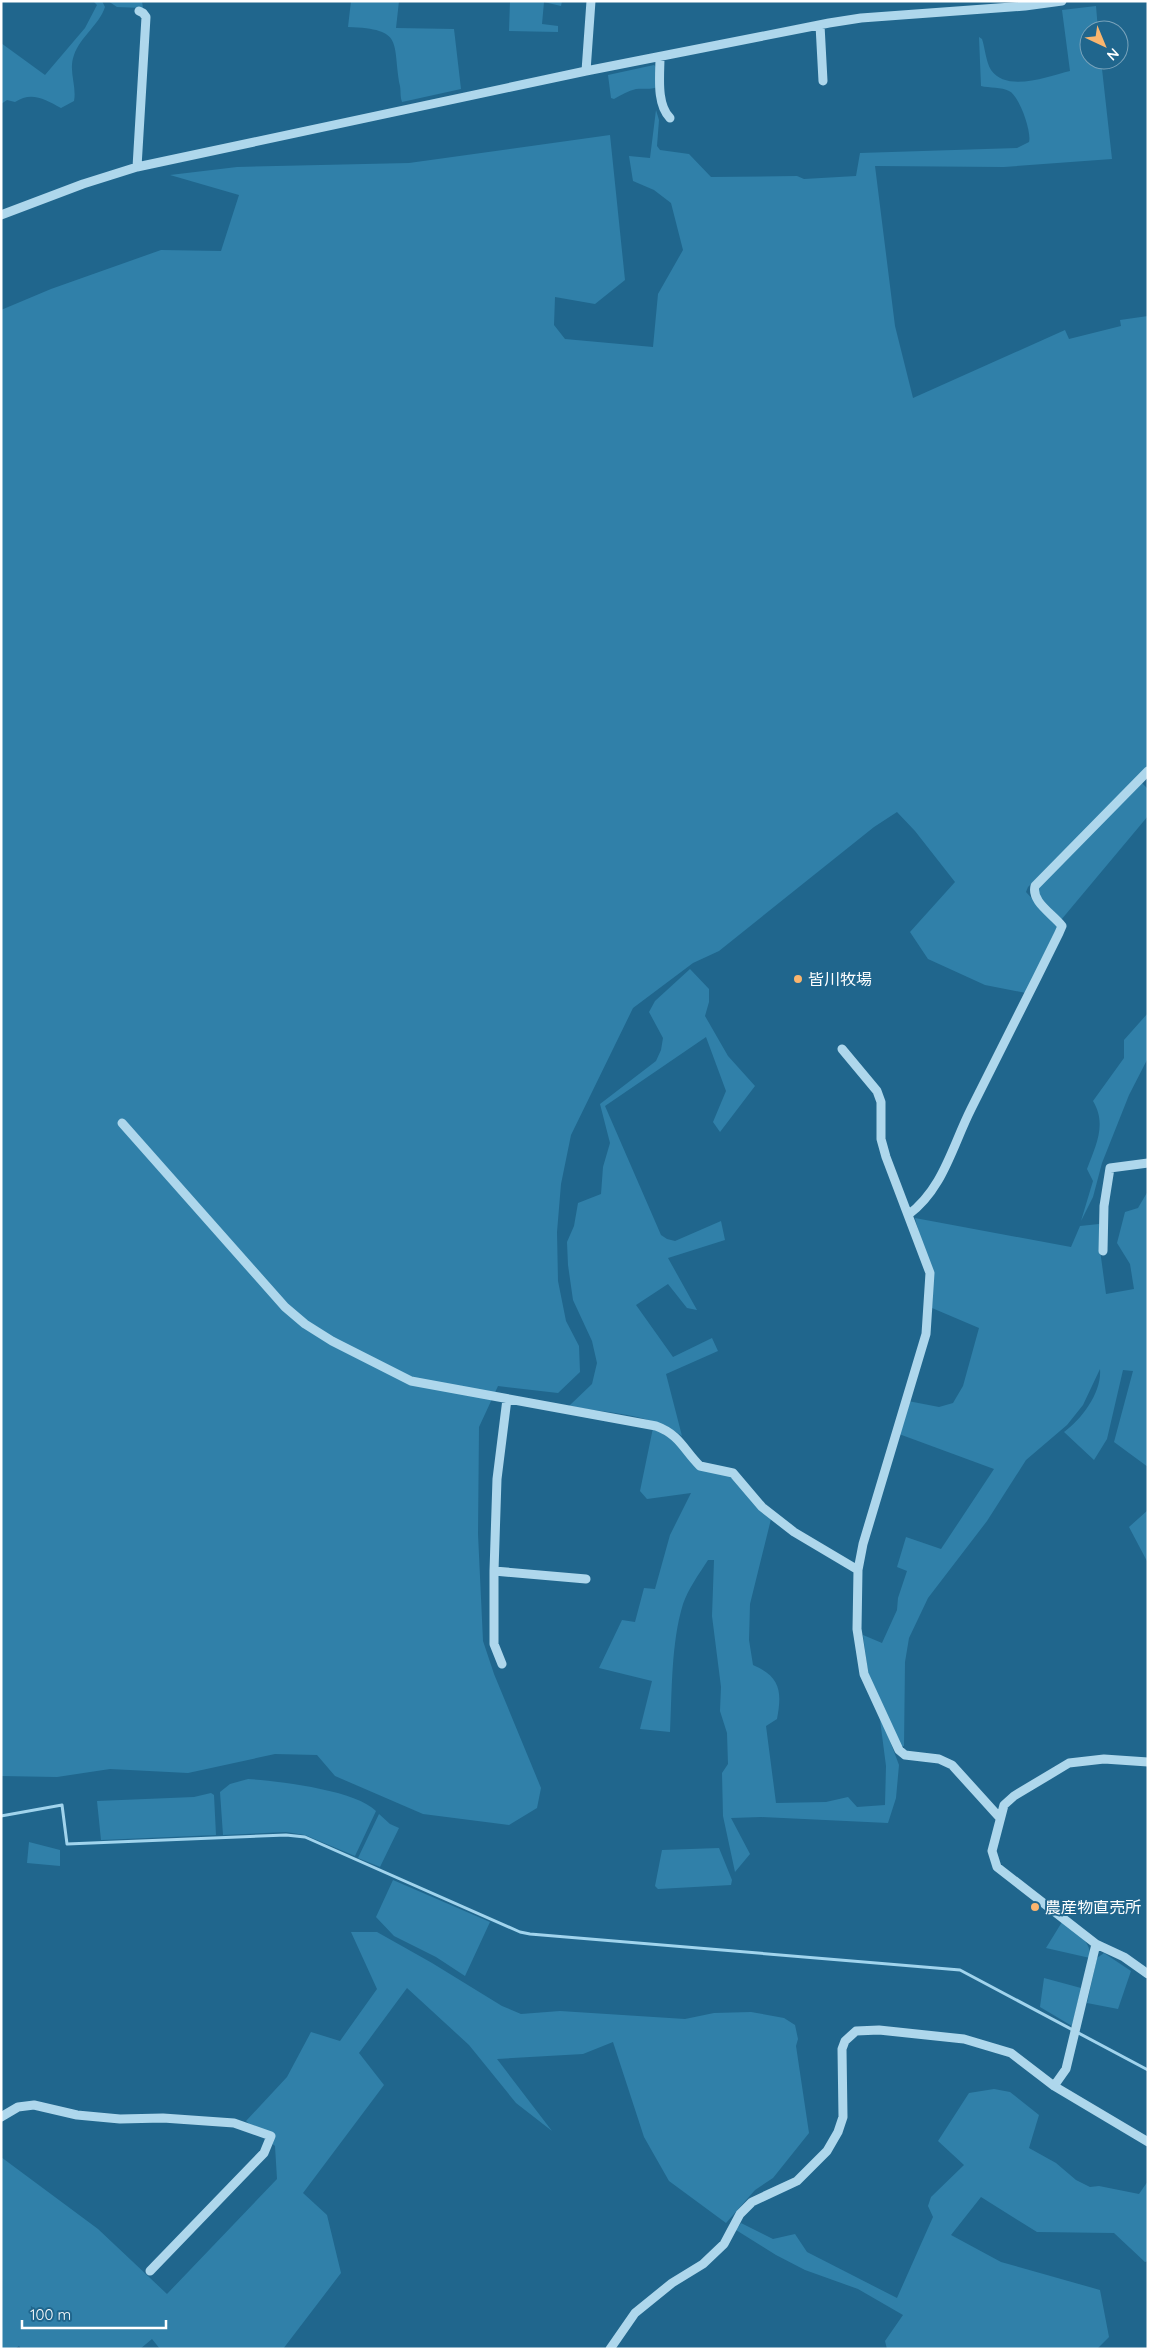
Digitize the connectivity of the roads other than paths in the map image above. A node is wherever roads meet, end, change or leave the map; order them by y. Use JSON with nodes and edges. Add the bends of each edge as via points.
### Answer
{"nodes":[{"id":1,"x":591,"y":1,"type":"edge"},
{"id":2,"x":1062,"y":1,"type":"edge"},
{"id":3,"x":138,"y":12,"type":"dead end"},
{"id":4,"x":820,"y":24,"type":"junction"},
{"id":5,"x":660,"y":57,"type":"junction"},
{"id":6,"x":586,"y":72,"type":"junction"},
{"id":7,"x":823,"y":81,"type":"dead end"},
{"id":8,"x":670,"y":118,"type":"dead end"},
{"id":9,"x":137,"y":168,"type":"junction"},
{"id":10,"x":1,"y":215,"type":"edge"},
{"id":11,"x":1148,"y":771,"type":"edge"},
{"id":12,"x":842,"y":1048,"type":"dead end"},
{"id":13,"x":122,"y":1122,"type":"dead end"},
{"id":14,"x":1148,"y":1164,"type":"edge"},
{"id":15,"x":908,"y":1215,"type":"junction"},
{"id":16,"x":1104,"y":1251,"type":"dead end"},
{"id":17,"x":507,"y":1399,"type":"junction"},
{"id":18,"x":858,"y":1570,"type":"junction"},
{"id":19,"x":494,"y":1571,"type":"junction"},
{"id":20,"x":586,"y":1579,"type":"dead end"},
{"id":21,"x":502,"y":1664,"type":"dead end"},
{"id":22,"x":1148,"y":1762,"type":"edge"},
{"id":23,"x":1000,"y":1818,"type":"junction"},
{"id":24,"x":1096,"y":1944,"type":"junction"},
{"id":25,"x":1148,"y":1974,"type":"edge"},
{"id":26,"x":1054,"y":2086,"type":"junction"},
{"id":27,"x":1,"y":2117,"type":"edge"},
{"id":28,"x":1148,"y":2142,"type":"edge"},
{"id":29,"x":150,"y":2271,"type":"dead end"},
{"id":30,"x":610,"y":2349,"type":"edge"}],
"edges":[{"from":1,"to":6,"type":"street"},
{"from":2,"to":4,"type":"street"},
{"from":3,"to":9,"type":"street","via":[[146,18]]},
{"from":4,"to":5,"type":"street"},
{"from":4,"to":7,"type":"street"},
{"from":5,"to":6,"type":"street"},
{"from":5,"to":8,"type":"street","via":[[661,97]]},
{"from":6,"to":9,"type":"street"},
{"from":9,"to":10,"type":"street","via":[[74,187]]},
{"from":11,"to":15,"type":"street","via":[[1035,886],[1038,901],[1062,926],[964,1122],[943,1175],[922,1205]]},
{"from":12,"to":15,"type":"street","via":[[881,1102],[881,1139]]},
{"from":13,"to":17,"type":"street","via":[[285,1307],[305,1324],[411,1381]]},
{"from":14,"to":16,"type":"street","via":[[1110,1168],[1104,1206]]},
{"from":15,"to":18,"type":"street","via":[[930,1273],[926,1334]]},
{"from":17,"to":18,"type":"street","via":[[669,1431],[700,1466],[733,1473],[762,1507]]},
{"from":17,"to":19,"type":"street","via":[[497,1479]]},
{"from":18,"to":23,"type":"street","via":[[857,1629],[864,1674],[899,1750],[905,1755],[939,1759],[952,1765]]},
{"from":19,"to":20,"type":"street"},
{"from":19,"to":21,"type":"street","via":[[494,1644]]},
{"from":22,"to":23,"type":"street","via":[[1104,1759],[1069,1763],[1014,1796],[1004,1805]]},
{"from":23,"to":24,"type":"street","via":[[992,1850],[997,1867]]},
{"from":24,"to":25,"type":"street","via":[[1124,1957]]},
{"from":24,"to":26,"type":"street","via":[[1066,2069]]},
{"from":26,"to":28,"type":"street"},
{"from":26,"to":30,"type":"street","via":[[1011,2053],[964,2039],[906,2032],[856,2031],[845,2041],[842,2049],[843,2116],[827,2151],[797,2180],[752,2202],[740,2214],[724,2244],[703,2264],[672,2283],[635,2313]]},
{"from":27,"to":29,"type":"street","via":[[18,2107],[34,2105],[120,2119],[163,2118],[234,2123],[270,2136],[264,2153]]}]}
